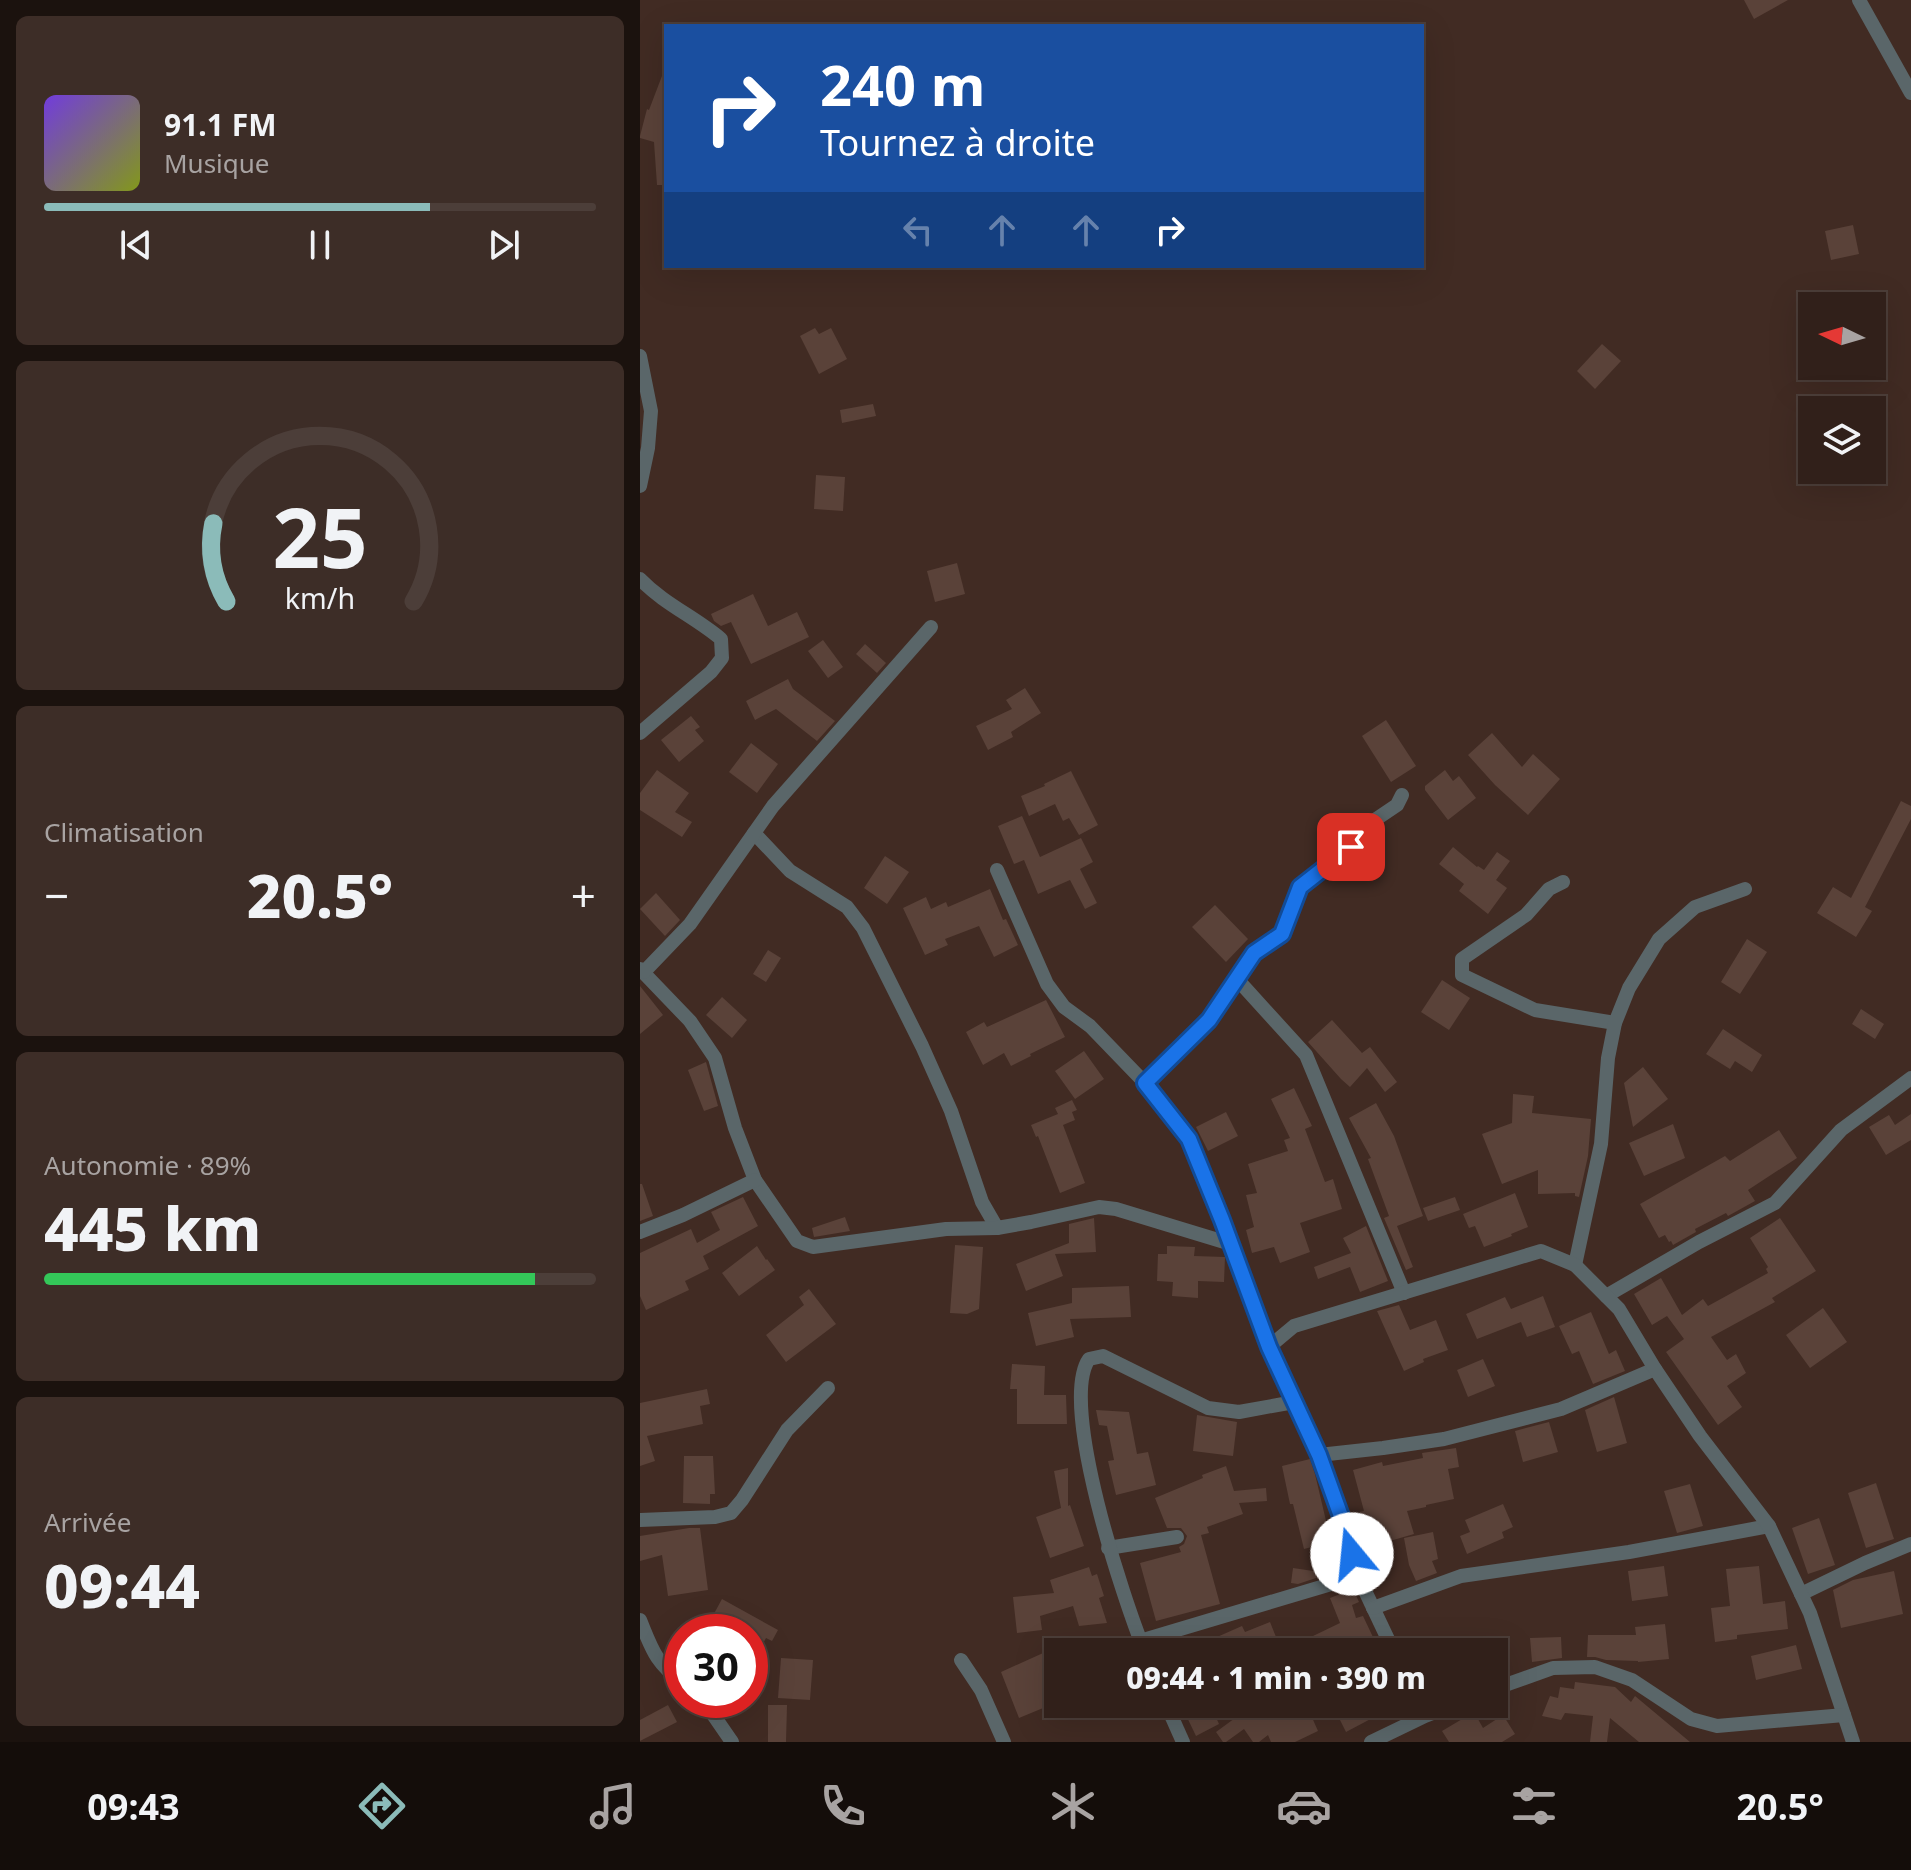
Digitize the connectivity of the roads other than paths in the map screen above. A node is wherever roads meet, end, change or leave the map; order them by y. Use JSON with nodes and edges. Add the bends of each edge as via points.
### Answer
{"nodes":[{"id":1,"x":1859,"y":0,"type":"edge"},
{"id":2,"x":1911,"y":93,"type":"edge"},
{"id":3,"x":640,"y":356,"type":"edge"},
{"id":4,"x":640,"y":486,"type":"edge"},
{"id":5,"x":640,"y":579,"type":"edge"},
{"id":6,"x":931,"y":627,"type":"dead end"},
{"id":7,"x":640,"y":733,"type":"edge"},
{"id":8,"x":1402,"y":795,"type":"dead end"},
{"id":9,"x":754,"y":833,"type":"junction"},
{"id":10,"x":997,"y":870,"type":"dead end"},
{"id":11,"x":1563,"y":882,"type":"dead end"},
{"id":12,"x":1745,"y":889,"type":"dead end"},
{"id":13,"x":642,"y":971,"type":"edge"},
{"id":14,"x":1237,"y":979,"type":"junction"},
{"id":15,"x":1615,"y":1023,"type":"junction"},
{"id":16,"x":1911,"y":1078,"type":"edge"},
{"id":17,"x":1145,"y":1083,"type":"junction"},
{"id":18,"x":755,"y":1180,"type":"junction"},
{"id":19,"x":997,"y":1228,"type":"junction"},
{"id":20,"x":640,"y":1232,"type":"edge"},
{"id":21,"x":1231,"y":1244,"type":"junction"},
{"id":22,"x":1575,"y":1265,"type":"junction"},
{"id":23,"x":1404,"y":1293,"type":"junction"},
{"id":24,"x":1606,"y":1296,"type":"junction"},
{"id":25,"x":1269,"y":1347,"type":"junction"},
{"id":26,"x":1655,"y":1369,"type":"junction"},
{"id":27,"x":828,"y":1388,"type":"dead end"},
{"id":28,"x":1294,"y":1402,"type":"junction"},
{"id":29,"x":1319,"y":1455,"type":"junction"},
{"id":30,"x":640,"y":1520,"type":"edge"},
{"id":31,"x":1769,"y":1526,"type":"junction"},
{"id":32,"x":1177,"y":1537,"type":"dead end"},
{"id":33,"x":1911,"y":1544,"type":"edge"},
{"id":34,"x":1108,"y":1548,"type":"junction"},
{"id":35,"x":1358,"y":1576,"type":"junction"},
{"id":36,"x":1801,"y":1594,"type":"junction"},
{"id":37,"x":1373,"y":1608,"type":"junction"},
{"id":38,"x":640,"y":1620,"type":"edge"},
{"id":39,"x":1140,"y":1638,"type":"edge"},
{"id":40,"x":1170,"y":1638,"type":"edge"},
{"id":41,"x":1387,"y":1638,"type":"edge"},
{"id":42,"x":961,"y":1660,"type":"dead end"},
{"id":43,"x":664,"y":1667,"type":"edge"},
{"id":44,"x":1508,"y":1684,"type":"edge"},
{"id":45,"x":1844,"y":1715,"type":"junction"},
{"id":46,"x":715,"y":1718,"type":"edge"},
{"id":47,"x":1172,"y":1718,"type":"edge"},
{"id":48,"x":1409,"y":1718,"type":"edge"},
{"id":49,"x":732,"y":1742,"type":"edge"},
{"id":50,"x":1004,"y":1742,"type":"edge"},
{"id":51,"x":1183,"y":1742,"type":"edge"},
{"id":52,"x":1371,"y":1742,"type":"edge"},
{"id":53,"x":1853,"y":1742,"type":"edge"}],
"edges":[{"from":1,"to":2,"type":"street"},
{"from":3,"to":4,"type":"street","via":[[651,411]]},
{"from":5,"to":7,"type":"street","via":[[721,639],[722,658]]},
{"from":6,"to":9,"type":"street"},
{"from":8,"to":14,"type":"street","via":[[1397,805],[1357,832],[1351,847],[1300,887],[1282,934],[1254,953]]},
{"from":9,"to":13,"type":"street","via":[[690,924]]},
{"from":9,"to":19,"type":"street","via":[[790,871],[847,907],[863,928],[922,1046]]},
{"from":10,"to":17,"type":"street","via":[[1047,984],[1064,1007]]},
{"from":11,"to":15,"type":"street","via":[[1462,959],[1462,975],[1535,1010]]},
{"from":12,"to":15,"type":"street","via":[[1695,907],[1659,939]]},
{"from":13,"to":18,"type":"street","via":[[690,1021],[715,1058]]},
{"from":14,"to":17,"type":"street","via":[[1209,1020]]},
{"from":14,"to":23,"type":"street","via":[[1306,1055]]},
{"from":15,"to":22,"type":"street","via":[[1601,1144]]},
{"from":16,"to":24,"type":"street","via":[[1841,1130],[1775,1203]]},
{"from":17,"to":21,"type":"street","via":[[1189,1139]]},
{"from":18,"to":19,"type":"street","via":[[797,1241],[813,1247],[946,1229]]},
{"from":18,"to":20,"type":"street"},
{"from":19,"to":21,"type":"street","via":[[1099,1207]]},
{"from":21,"to":25,"type":"street"},
{"from":22,"to":23,"type":"street","via":[[1541,1251]]},
{"from":22,"to":24,"type":"street"},
{"from":23,"to":25,"type":"street","via":[[1294,1326]]},
{"from":24,"to":26,"type":"street"},
{"from":25,"to":28,"type":"street"},
{"from":26,"to":29,"type":"street","via":[[1561,1409],[1459,1436]]},
{"from":26,"to":31,"type":"street"},
{"from":27,"to":30,"type":"street","via":[[787,1430],[731,1513]]},
{"from":28,"to":29,"type":"street"},
{"from":28,"to":34,"type":"street","via":[[1239,1412],[1208,1408],[1103,1356],[1089,1359],[1081,1382],[1085,1445]]},
{"from":29,"to":35,"type":"street"},
{"from":31,"to":36,"type":"street"},
{"from":31,"to":37,"type":"street","via":[[1461,1576]]},
{"from":32,"to":34,"type":"street"},
{"from":33,"to":36,"type":"street"},
{"from":34,"to":39,"type":"street"},
{"from":35,"to":37,"type":"street"},
{"from":35,"to":40,"type":"street"},
{"from":36,"to":45,"type":"street"},
{"from":37,"to":41,"type":"street"},
{"from":38,"to":43,"type":"street"},
{"from":42,"to":50,"type":"street"},
{"from":44,"to":45,"type":"street","via":[[1553,1668],[1595,1667],[1632,1680],[1691,1719],[1717,1726]]},
{"from":45,"to":53,"type":"street"},
{"from":46,"to":49,"type":"street"},
{"from":47,"to":51,"type":"street"},
{"from":48,"to":52,"type":"street"}]}
